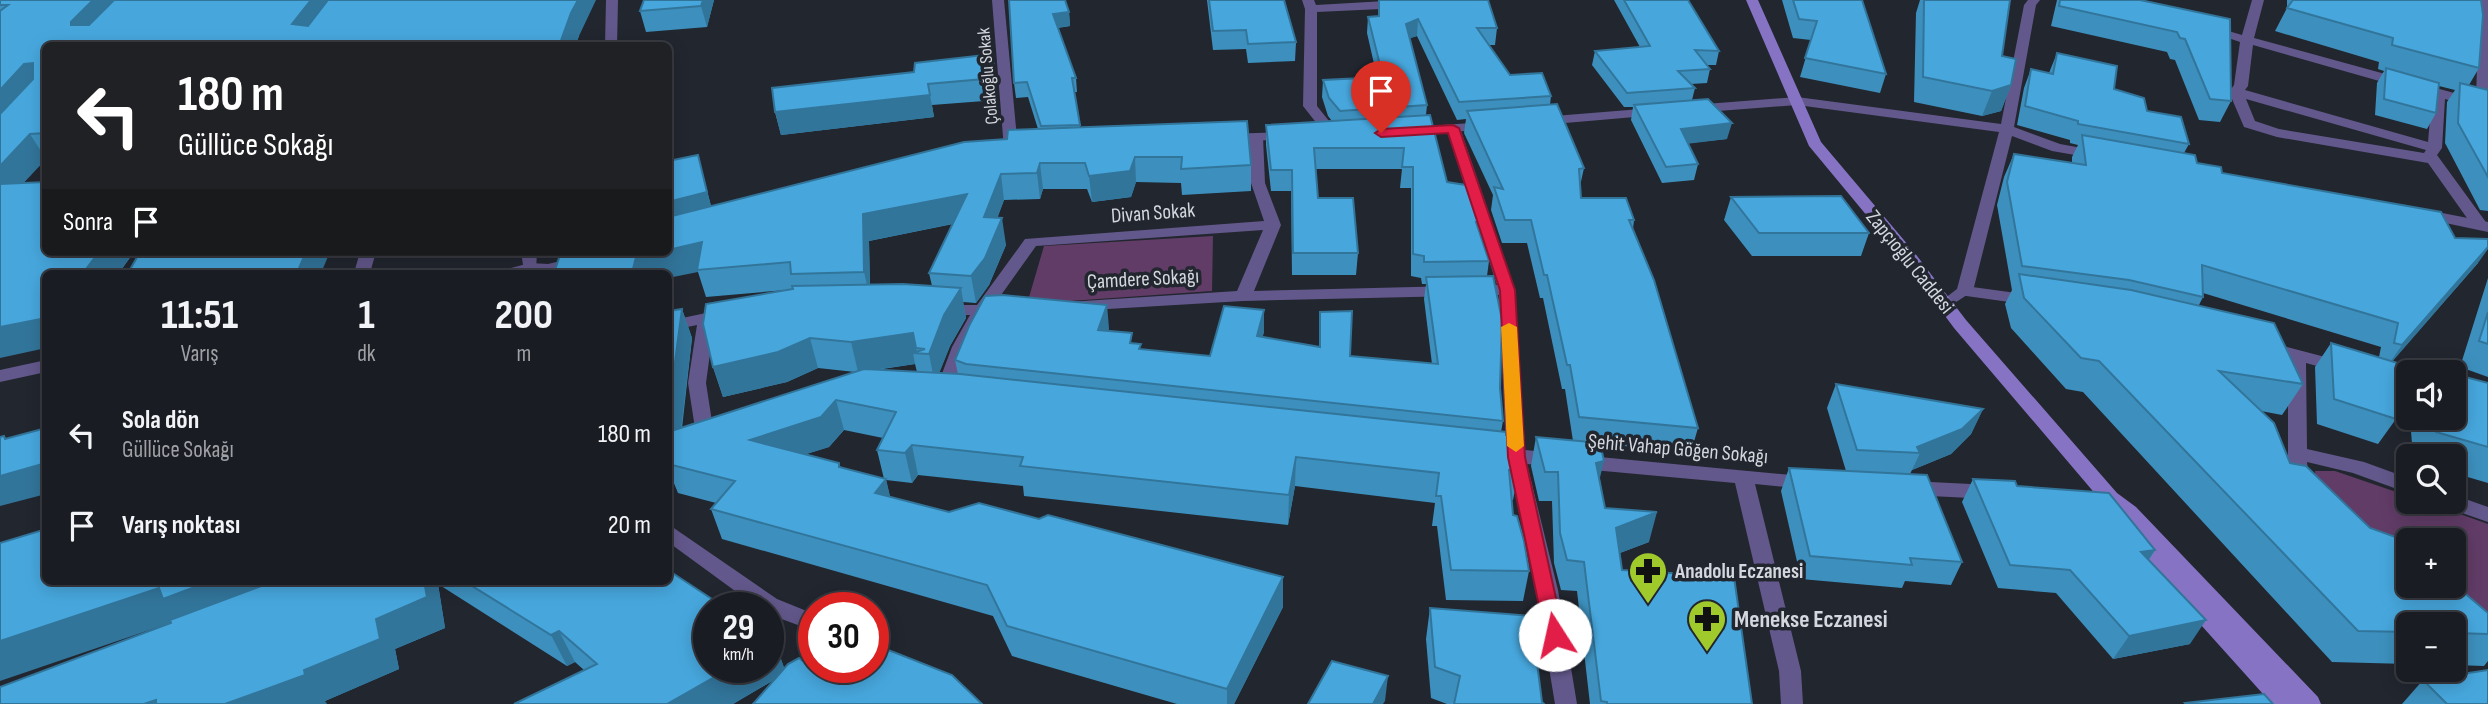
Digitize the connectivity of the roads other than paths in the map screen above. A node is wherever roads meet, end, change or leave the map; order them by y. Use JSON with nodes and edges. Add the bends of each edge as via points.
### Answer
{"nodes":[{"id":1,"x":612,"y":0,"type":"edge"},
{"id":2,"x":999,"y":0,"type":"edge"},
{"id":3,"x":1752,"y":0,"type":"edge"},
{"id":4,"x":2034,"y":0,"type":"edge"},
{"id":5,"x":2259,"y":0,"type":"edge"},
{"id":6,"x":2485,"y":0,"type":"edge"},
{"id":7,"x":1422,"y":4,"type":"edge"},
{"id":8,"x":1310,"y":5,"type":"edge"},
{"id":9,"x":2196,"y":25,"type":"edge"},
{"id":10,"x":2247,"y":40,"type":"junction"},
{"id":11,"x":611,"y":42,"type":"edge"},
{"id":12,"x":2236,"y":92,"type":"junction"},
{"id":13,"x":2439,"y":94,"type":"junction"},
{"id":14,"x":1797,"y":101,"type":"junction"},
{"id":15,"x":2486,"y":107,"type":"edge"},
{"id":16,"x":1453,"y":128,"type":"junction"},
{"id":17,"x":2007,"y":129,"type":"junction"},
{"id":18,"x":1400,"y":132,"type":"edge"},
{"id":19,"x":1256,"y":137,"type":"junction"},
{"id":20,"x":1217,"y":139,"type":"edge"},
{"id":21,"x":1011,"y":150,"type":"edge"},
{"id":22,"x":2434,"y":153,"type":"junction"},
{"id":23,"x":2111,"y":158,"type":"edge"},
{"id":24,"x":2412,"y":213,"type":"edge"},
{"id":25,"x":1273,"y":225,"type":"junction"},
{"id":26,"x":2484,"y":226,"type":"edge"},
{"id":27,"x":602,"y":256,"type":"edge"},
{"id":28,"x":529,"y":260,"type":"edge"},
{"id":29,"x":514,"y":270,"type":"edge"},
{"id":30,"x":547,"y":270,"type":"edge"},
{"id":31,"x":553,"y":270,"type":"edge"},
{"id":32,"x":1507,"y":290,"type":"junction"},
{"id":33,"x":1965,"y":290,"type":"junction"},
{"id":34,"x":1243,"y":296,"type":"junction"},
{"id":35,"x":2047,"y":302,"type":"edge"},
{"id":36,"x":1944,"y":305,"type":"junction"},
{"id":37,"x":1062,"y":306,"type":"edge"},
{"id":38,"x":925,"y":308,"type":"edge"},
{"id":39,"x":1021,"y":309,"type":"edge"},
{"id":40,"x":979,"y":311,"type":"junction"},
{"id":41,"x":732,"y":321,"type":"edge"},
{"id":42,"x":672,"y":325,"type":"edge"},
{"id":43,"x":705,"y":327,"type":"junction"},
{"id":44,"x":2245,"y":342,"type":"edge"},
{"id":45,"x":2297,"y":354,"type":"junction"},
{"id":46,"x":42,"y":367,"type":"edge"},
{"id":47,"x":2359,"y":371,"type":"edge"},
{"id":48,"x":0,"y":376,"type":"edge"},
{"id":49,"x":928,"y":393,"type":"edge"},
{"id":50,"x":706,"y":441,"type":"edge"},
{"id":51,"x":1475,"y":452,"type":"edge"},
{"id":52,"x":2298,"y":453,"type":"junction"},
{"id":53,"x":1516,"y":457,"type":"junction"},
{"id":54,"x":1744,"y":479,"type":"junction"},
{"id":55,"x":2396,"y":482,"type":"edge"},
{"id":56,"x":1825,"y":484,"type":"edge"},
{"id":57,"x":1893,"y":487,"type":"edge"},
{"id":58,"x":2015,"y":493,"type":"edge"},
{"id":59,"x":2082,"y":497,"type":"edge"},
{"id":60,"x":2110,"y":498,"type":"junction"},
{"id":61,"x":2323,"y":500,"type":"edge"},
{"id":62,"x":2466,"y":507,"type":"edge"},
{"id":63,"x":2488,"y":515,"type":"edge"},
{"id":64,"x":672,"y":534,"type":"edge"},
{"id":65,"x":798,"y":616,"type":"edge"},
{"id":66,"x":1566,"y":704,"type":"edge"},
{"id":67,"x":1792,"y":704,"type":"edge"},
{"id":68,"x":2286,"y":704,"type":"edge"},
{"id":69,"x":2310,"y":704,"type":"edge"}],
"edges":[{"from":1,"to":11,"type":"street"},
{"from":2,"to":21,"type":"street","name":"Çolakoğlu Sokak"},
{"from":3,"to":14,"type":"main road","name":"Zapçıoğlu Caddesi"},
{"from":4,"to":17,"type":"street"},
{"from":5,"to":10,"type":"street"},
{"from":6,"to":15,"type":"street"},
{"from":7,"to":8,"type":"street"},
{"from":8,"to":19,"type":"street","via":[[1310,106],[1327,136]]},
{"from":9,"to":10,"type":"street"},
{"from":10,"to":12,"type":"street","via":[[2241,86]]},
{"from":10,"to":13,"type":"street"},
{"from":12,"to":22,"type":"street"},
{"from":12,"to":22,"type":"street","via":[[2245,120],[2257,129]]},
{"from":13,"to":15,"type":"street"},
{"from":13,"to":22,"type":"street"},
{"from":14,"to":16,"type":"street"},
{"from":14,"to":17,"type":"street"},
{"from":14,"to":36,"type":"main road","name":"Zapçıoğlu Caddesi","via":[[1814,143]]},
{"from":16,"to":18,"type":"street"},
{"from":16,"to":32,"type":"street"},
{"from":17,"to":23,"type":"street","via":[[2057,148]]},
{"from":17,"to":33,"type":"street"},
{"from":19,"to":20,"type":"street"},
{"from":19,"to":25,"type":"street","via":[[1258,183]]},
{"from":22,"to":26,"type":"street"},
{"from":24,"to":26,"type":"street"},
{"from":25,"to":34,"type":"street"},
{"from":25,"to":40,"type":"street","name":"Divan Sokak","via":[[1031,242]]},
{"from":27,"to":31,"type":"street"},
{"from":28,"to":29,"type":"street"},
{"from":28,"to":30,"type":"street"},
{"from":32,"to":34,"type":"street","name":"Çamdere Sokağı"},
{"from":32,"to":53,"type":"street"},
{"from":33,"to":35,"type":"street"},
{"from":33,"to":36,"type":"street"},
{"from":34,"to":37,"type":"street","name":"Çamdere Sokağı"},
{"from":36,"to":60,"type":"main road","name":"Zapçıoğlu Caddesi"},
{"from":38,"to":40,"type":"street"},
{"from":39,"to":40,"type":"street"},
{"from":40,"to":49,"type":"street","name":"Divan Sokak","via":[[955,355],[946,387],[972,396]]},
{"from":41,"to":43,"type":"street"},
{"from":42,"to":43,"type":"street","via":[[706,318]]},
{"from":43,"to":50,"type":"street","via":[[697,383]]},
{"from":44,"to":45,"type":"street"},
{"from":45,"to":47,"type":"street"},
{"from":45,"to":52,"type":"street"},
{"from":46,"to":48,"type":"street"},
{"from":51,"to":53,"type":"street","name":"Şehit Vahap Göğen Sokağı"},
{"from":52,"to":55,"type":"street"},
{"from":52,"to":61,"type":"street","via":[[2298,473]]},
{"from":53,"to":54,"type":"street","name":"Şehit Vahap Göğen Sokağı"},
{"from":53,"to":66,"type":"street"},
{"from":54,"to":56,"type":"street","name":"Şehit Vahap Göğen Sokağı"},
{"from":54,"to":67,"type":"street","via":[[1790,671]]},
{"from":57,"to":58,"type":"street"},
{"from":59,"to":60,"type":"street"},
{"from":60,"to":68,"type":"main road","name":"Zapçıoğlu Caddesi","via":[[2112,513]]},
{"from":60,"to":69,"type":"main road","name":"Zapçıoğlu Caddesi","via":[[2129,512]]},
{"from":62,"to":63,"type":"street"},
{"from":64,"to":65,"type":"street","via":[[769,605]]}]}
